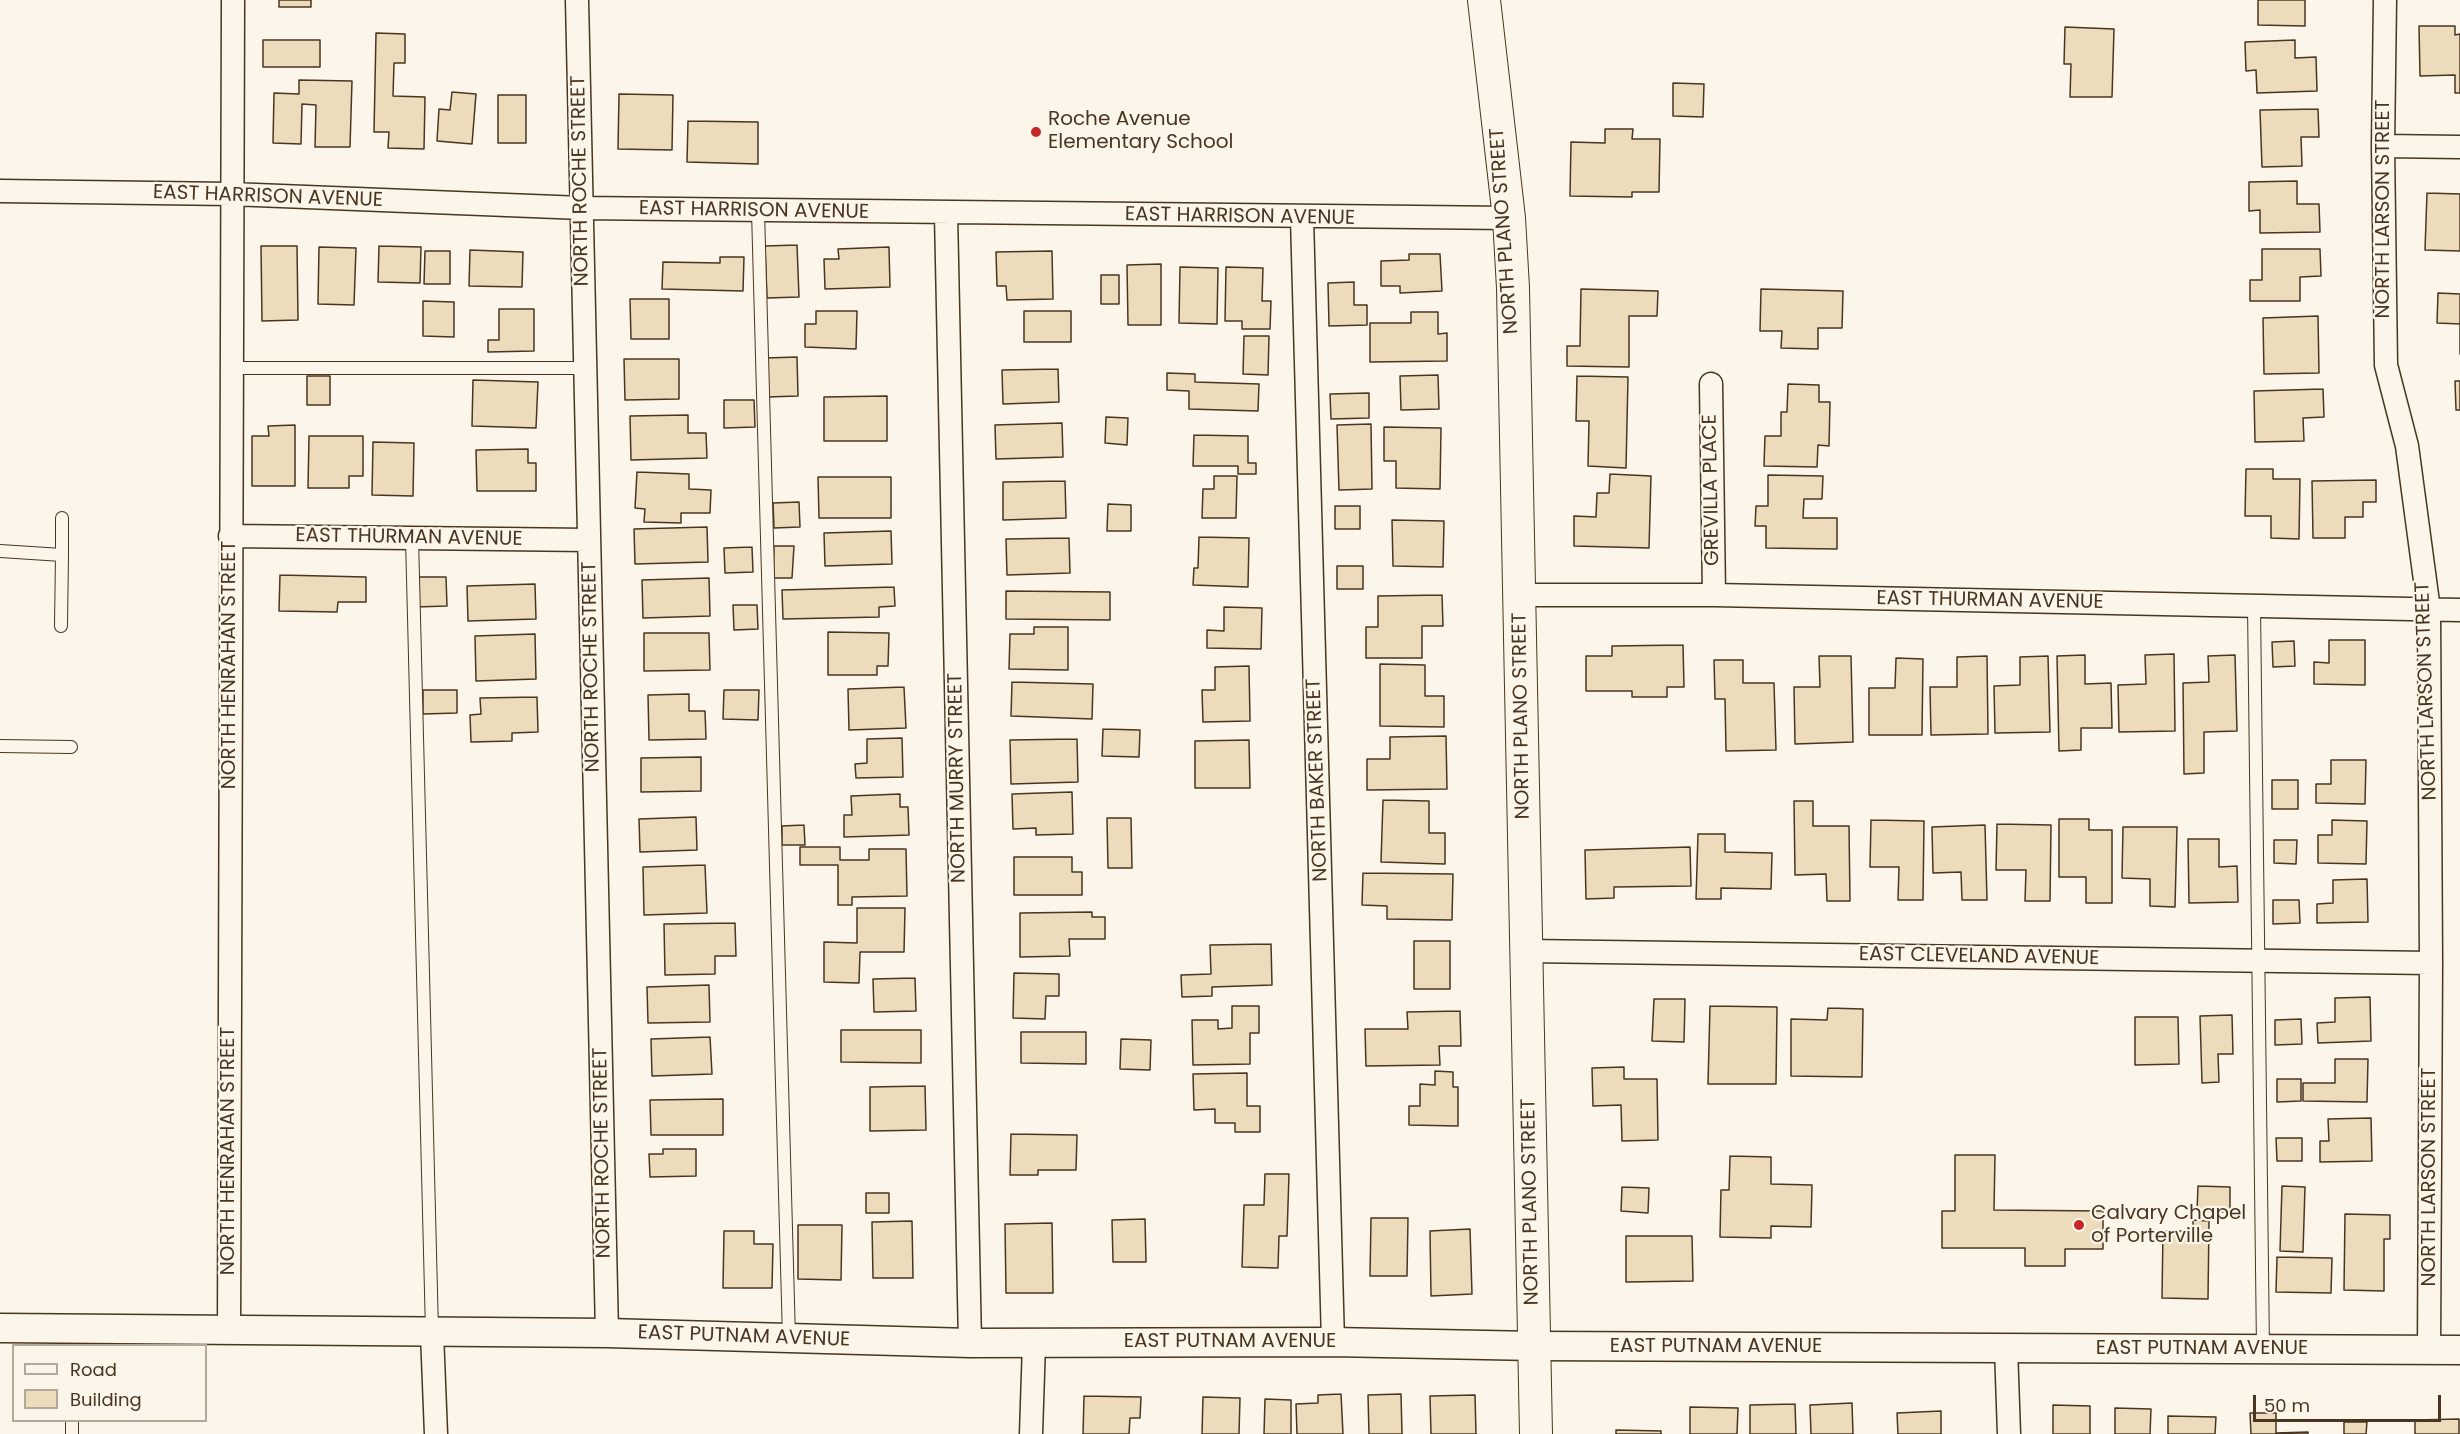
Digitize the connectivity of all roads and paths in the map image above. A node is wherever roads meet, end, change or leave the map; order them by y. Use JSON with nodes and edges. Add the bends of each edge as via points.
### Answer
{"nodes":[{"id":1,"x":233,"y":0,"type":"edge"},
{"id":2,"x":578,"y":0,"type":"edge"},
{"id":3,"x":1484,"y":0,"type":"edge"},
{"id":4,"x":2385,"y":0,"type":"edge"},
{"id":5,"x":2382,"y":146,"type":"junction"},
{"id":6,"x":2460,"y":147,"type":"edge"},
{"id":7,"x":0,"y":191,"type":"edge"},
{"id":8,"x":231,"y":194,"type":"junction"},
{"id":9,"x":582,"y":208,"type":"junction"},
{"id":10,"x":758,"y":211,"type":"junction"},
{"id":11,"x":946,"y":214,"type":"junction"},
{"id":12,"x":1302,"y":218,"type":"junction"},
{"id":13,"x":1509,"y":218,"type":"junction"},
{"id":14,"x":231,"y":368,"type":"junction"},
{"id":15,"x":585,"y":368,"type":"junction"},
{"id":16,"x":1711,"y":384,"type":"dead end"},
{"id":17,"x":62,"y":518,"type":"dead end"},
{"id":18,"x":230,"y":536,"type":"junction"},
{"id":19,"x":412,"y":538,"type":"junction"},
{"id":20,"x":589,"y":540,"type":"junction"},
{"id":21,"x":0,"y":551,"type":"edge"},
{"id":22,"x":62,"y":555,"type":"junction"},
{"id":23,"x":1520,"y":596,"type":"junction"},
{"id":24,"x":1714,"y":596,"type":"junction"},
{"id":25,"x":2254,"y":606,"type":"junction"},
{"id":26,"x":2429,"y":610,"type":"junction"},
{"id":27,"x":2460,"y":610,"type":"edge"},
{"id":28,"x":61,"y":626,"type":"dead end"},
{"id":29,"x":0,"y":746,"type":"edge"},
{"id":30,"x":71,"y":747,"type":"dead end"},
{"id":31,"x":1526,"y":951,"type":"junction"},
{"id":32,"x":2260,"y":961,"type":"junction"},
{"id":33,"x":2431,"y":963,"type":"junction"},
{"id":34,"x":0,"y":1328,"type":"edge"},
{"id":35,"x":229,"y":1330,"type":"junction"},
{"id":36,"x":432,"y":1333,"type":"junction"},
{"id":37,"x":607,"y":1333,"type":"junction"},
{"id":38,"x":74,"y":1337,"type":"edge"},
{"id":39,"x":789,"y":1338,"type":"junction"},
{"id":40,"x":1334,"y":1342,"type":"junction"},
{"id":41,"x":970,"y":1343,"type":"junction"},
{"id":42,"x":1034,"y":1343,"type":"junction"},
{"id":43,"x":1535,"y":1346,"type":"junction"},
{"id":44,"x":2006,"y":1348,"type":"junction"},
{"id":45,"x":2263,"y":1349,"type":"junction"},
{"id":46,"x":2429,"y":1350,"type":"junction"},
{"id":47,"x":2460,"y":1350,"type":"edge"},
{"id":48,"x":436,"y":1434,"type":"edge"},
{"id":49,"x":1032,"y":1434,"type":"edge"},
{"id":50,"x":1536,"y":1434,"type":"edge"},
{"id":51,"x":2009,"y":1434,"type":"edge"}],
"edges":[{"from":1,"to":8,"type":"street","name":"NORTH HENRAHAN STREET"},
{"from":2,"to":9,"type":"street","name":"NORTH ROCHE STREET"},
{"from":3,"to":13,"type":"main road","name":"NORTH PLANO STREET"},
{"from":4,"to":5,"type":"street","name":"NORTH LARSON STREET"},
{"from":5,"to":6,"type":"street"},
{"from":5,"to":26,"type":"street","name":"NORTH LARSON STREET","via":[[2386,365],[2407,446]]},
{"from":7,"to":8,"type":"street","name":"EAST HARRISON AVENUE"},
{"from":8,"to":9,"type":"street","name":"EAST HARRISON AVENUE"},
{"from":8,"to":14,"type":"street","name":"NORTH HENRAHAN STREET"},
{"from":9,"to":10,"type":"street","name":"EAST HARRISON AVENUE"},
{"from":9,"to":15,"type":"street","name":"NORTH ROCHE STREET"},
{"from":10,"to":11,"type":"street","name":"EAST HARRISON AVENUE"},
{"from":10,"to":39,"type":"lane"},
{"from":11,"to":12,"type":"street","name":"EAST HARRISON AVENUE"},
{"from":11,"to":41,"type":"street","name":"NORTH MURRY STREET"},
{"from":12,"to":13,"type":"street","name":"EAST HARRISON AVENUE"},
{"from":12,"to":40,"type":"street","name":"NORTH BAKER STREET"},
{"from":13,"to":23,"type":"main road","name":"NORTH PLANO STREET"},
{"from":14,"to":15,"type":"lane"},
{"from":14,"to":18,"type":"street","name":"NORTH HENRAHAN STREET"},
{"from":15,"to":20,"type":"street","name":"NORTH ROCHE STREET"},
{"from":16,"to":24,"type":"street","name":"GREVILLA PLACE"},
{"from":17,"to":22,"type":"lane"},
{"from":18,"to":19,"type":"street","name":"EAST THURMAN AVENUE"},
{"from":18,"to":35,"type":"street","name":"NORTH HENRAHAN STREET"},
{"from":19,"to":20,"type":"street","name":"EAST THURMAN AVENUE"},
{"from":19,"to":36,"type":"lane"},
{"from":20,"to":37,"type":"street","name":"NORTH ROCHE STREET"},
{"from":21,"to":22,"type":"lane"},
{"from":22,"to":28,"type":"lane"},
{"from":23,"to":24,"type":"street","name":"EAST THURMAN AVENUE"},
{"from":23,"to":31,"type":"main road","name":"NORTH PLANO STREET"},
{"from":24,"to":25,"type":"street","name":"EAST THURMAN AVENUE"},
{"from":25,"to":26,"type":"street","name":"EAST THURMAN AVENUE"},
{"from":25,"to":32,"type":"lane"},
{"from":26,"to":27,"type":"street","name":"EAST THURMAN AVENUE"},
{"from":26,"to":33,"type":"street","name":"NORTH LARSON STREET"},
{"from":29,"to":30,"type":"lane"},
{"from":31,"to":32,"type":"street","name":"EAST CLEVELAND AVENUE"},
{"from":31,"to":43,"type":"main road","name":"NORTH PLANO STREET"},
{"from":32,"to":33,"type":"street","name":"EAST CLEVELAND AVENUE"},
{"from":32,"to":45,"type":"lane"},
{"from":33,"to":46,"type":"street","name":"NORTH LARSON STREET"},
{"from":34,"to":38,"type":"street","name":"EAST PUTNAM AVENUE"},
{"from":35,"to":36,"type":"street","name":"EAST PUTNAM AVENUE"},
{"from":35,"to":38,"type":"street","name":"EAST PUTNAM AVENUE"},
{"from":36,"to":37,"type":"street","name":"EAST PUTNAM AVENUE"},
{"from":36,"to":48,"type":"street"},
{"from":37,"to":39,"type":"street","name":"EAST PUTNAM AVENUE"},
{"from":39,"to":41,"type":"street","name":"EAST PUTNAM AVENUE"},
{"from":40,"to":42,"type":"street","name":"EAST PUTNAM AVENUE"},
{"from":40,"to":43,"type":"street","name":"EAST PUTNAM AVENUE"},
{"from":41,"to":42,"type":"street","name":"EAST PUTNAM AVENUE"},
{"from":42,"to":49,"type":"street"},
{"from":43,"to":44,"type":"street","name":"EAST PUTNAM AVENUE"},
{"from":43,"to":50,"type":"main road","name":"NORTH PLANO STREET"},
{"from":44,"to":45,"type":"street","name":"EAST PUTNAM AVENUE"},
{"from":44,"to":51,"type":"street"},
{"from":45,"to":46,"type":"street","name":"EAST PUTNAM AVENUE"},
{"from":46,"to":47,"type":"street","name":"EAST PUTNAM AVENUE"}]}
